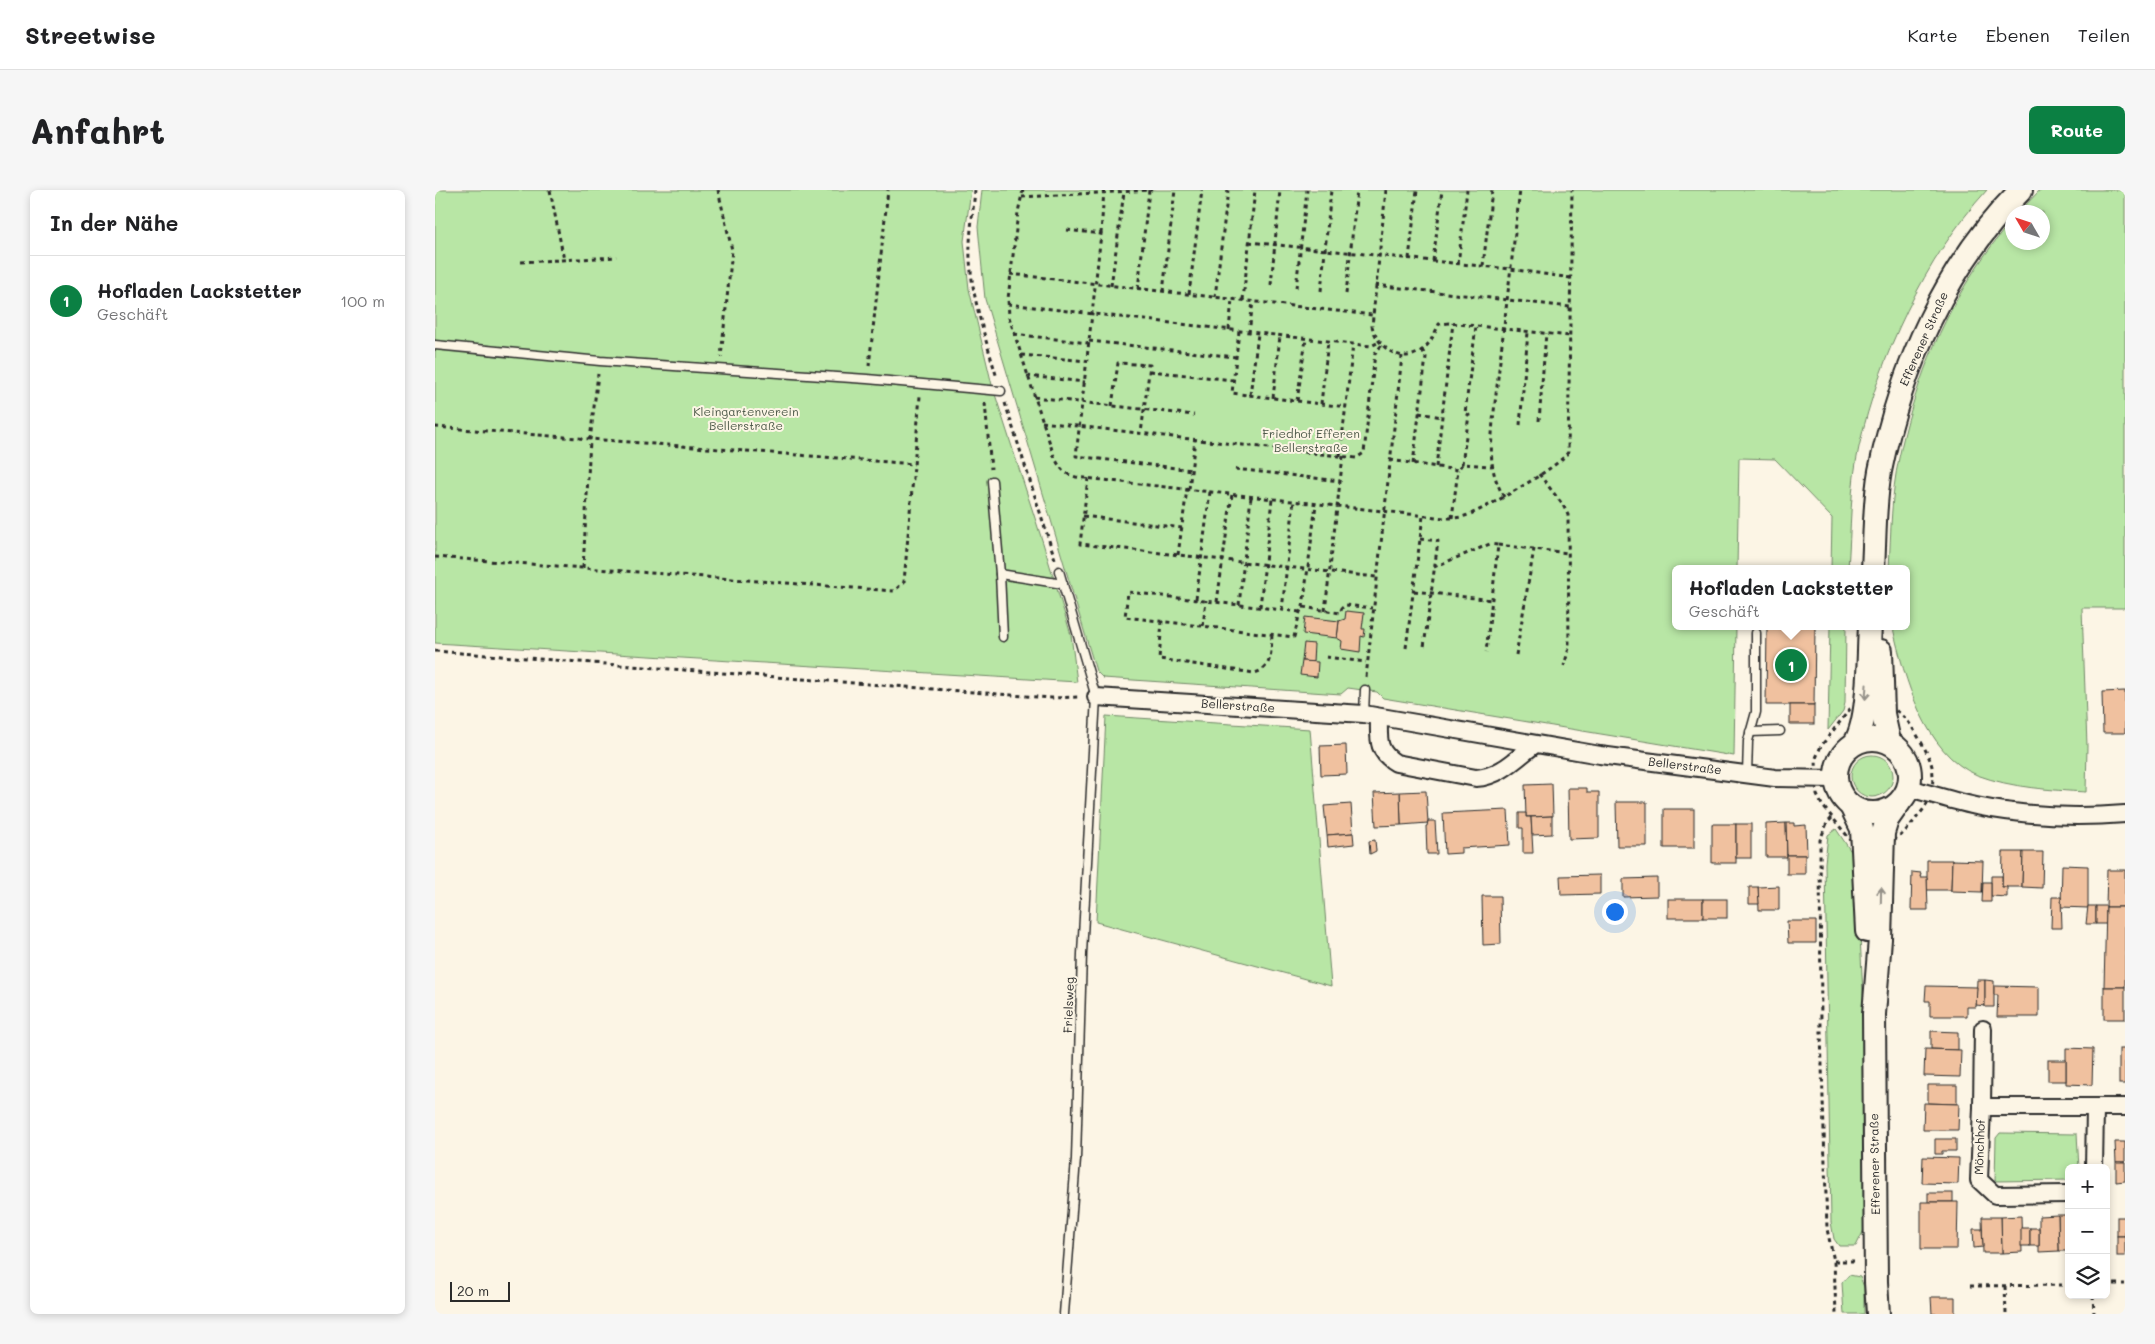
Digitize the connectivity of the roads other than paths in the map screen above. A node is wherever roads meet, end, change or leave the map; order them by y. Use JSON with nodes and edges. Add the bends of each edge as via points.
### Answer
{"nodes":[{"id":1,"x":2021,"y":190,"type":"edge"},
{"id":2,"x":435,"y":345,"type":"edge"},
{"id":3,"x":1001,"y":392,"type":"dead end"},
{"id":4,"x":992,"y":481,"type":"road end"},
{"id":5,"x":1876,"y":510,"type":"junction"},
{"id":6,"x":1873,"y":565,"type":"edge"},
{"id":7,"x":1879,"y":565,"type":"edge"},
{"id":8,"x":1059,"y":570,"type":"dead end"},
{"id":9,"x":1000,"y":574,"type":"junction"},
{"id":10,"x":1063,"y":584,"type":"junction"},
{"id":11,"x":1870,"y":630,"type":"edge"},
{"id":12,"x":1881,"y":630,"type":"edge"},
{"id":13,"x":1756,"y":633,"type":"dead end"},
{"id":14,"x":1003,"y":637,"type":"dead end"},
{"id":15,"x":1365,"y":690,"type":"road end"},
{"id":16,"x":1096,"y":697,"type":"junction"},
{"id":17,"x":1874,"y":705,"type":"junction"},
{"id":18,"x":1372,"y":716,"type":"junction"},
{"id":19,"x":1780,"y":731,"type":"dead end"},
{"id":20,"x":1750,"y":732,"type":"junction"},
{"id":21,"x":1889,"y":741,"type":"junction"},
{"id":22,"x":1855,"y":743,"type":"junction"},
{"id":23,"x":1534,"y":745,"type":"junction"},
{"id":24,"x":1747,"y":774,"type":"junction"},
{"id":25,"x":1826,"y":778,"type":"junction"},
{"id":26,"x":1904,"y":796,"type":"junction"},
{"id":27,"x":1851,"y":806,"type":"junction"},
{"id":28,"x":2125,"y":814,"type":"edge"},
{"id":29,"x":1873,"y":847,"type":"junction"},
{"id":30,"x":1983,"y":1029,"type":"dead end"},
{"id":31,"x":2125,"y":1107,"type":"edge"},
{"id":32,"x":1982,"y":1108,"type":"junction"},
{"id":33,"x":2095,"y":1108,"type":"junction"},
{"id":34,"x":2094,"y":1164,"type":"edge"},
{"id":35,"x":2065,"y":1194,"type":"edge"},
{"id":36,"x":1064,"y":1314,"type":"edge"},
{"id":37,"x":1878,"y":1314,"type":"edge"}],
"edges":[{"from":1,"to":5,"type":"street","name":"Efferener Straße","via":[[1990,226],[1950,283],[1918,346],[1896,405],[1880,472]]},
{"from":2,"to":3,"type":"lane"},
{"from":4,"to":9,"type":"lane"},
{"from":5,"to":6,"type":"street","name":"Efferener Straße"},
{"from":5,"to":7,"type":"street","name":"Efferener Straße"},
{"from":8,"to":10,"type":"lane","name":"Frielsweg"},
{"from":9,"to":10,"type":"lane"},
{"from":9,"to":14,"type":"lane"},
{"from":10,"to":16,"type":"lane","name":"Frielsweg"},
{"from":11,"to":17,"type":"street","one_way":true},
{"from":12,"to":17,"type":"street"},
{"from":13,"to":20,"type":"lane","via":[[1756,712]]},
{"from":15,"to":18,"type":"lane"},
{"from":16,"to":18,"type":"street","name":"Bellerstraße"},
{"from":16,"to":36,"type":"lane","name":"Frielsweg","via":[[1082,954],[1076,1159]]},
{"from":17,"to":21,"type":"street"},
{"from":17,"to":22,"type":"street"},
{"from":18,"to":23,"type":"street","name":"Bellerstraße"},
{"from":18,"to":23,"type":"street","via":[[1381,748],[1387,758],[1397,764],[1476,778],[1489,777]]},
{"from":19,"to":20,"type":"lane"},
{"from":20,"to":24,"type":"lane"},
{"from":21,"to":22,"type":"street","via":[[1878,738]]},
{"from":21,"to":26,"type":"street","via":[[1906,756],[1910,766],[1911,777]]},
{"from":22,"to":25,"type":"street"},
{"from":23,"to":24,"type":"street","name":"Bellerstraße"},
{"from":24,"to":25,"type":"street","name":"Bellerstraße","via":[[1775,778]]},
{"from":25,"to":27,"type":"street"},
{"from":26,"to":27,"type":"street","via":[[1891,809],[1870,813]]},
{"from":26,"to":28,"type":"street","via":[[1931,794],[1974,806],[2037,815]]},
{"from":26,"to":29,"type":"street","name":"Efferener Straße"},
{"from":27,"to":29,"type":"street","name":"Efferener Straße"},
{"from":29,"to":37,"type":"street","name":"Efferener Straße","via":[[1880,940],[1874,1014]]},
{"from":30,"to":32,"type":"street","name":"Mönchhof"},
{"from":31,"to":33,"type":"street","name":"Mönchhof"},
{"from":32,"to":33,"type":"street","name":"Mönchhof"},
{"from":32,"to":35,"type":"street","name":"Mönchhof","via":[[1979,1180],[1995,1195]]},
{"from":33,"to":34,"type":"street"}]}
